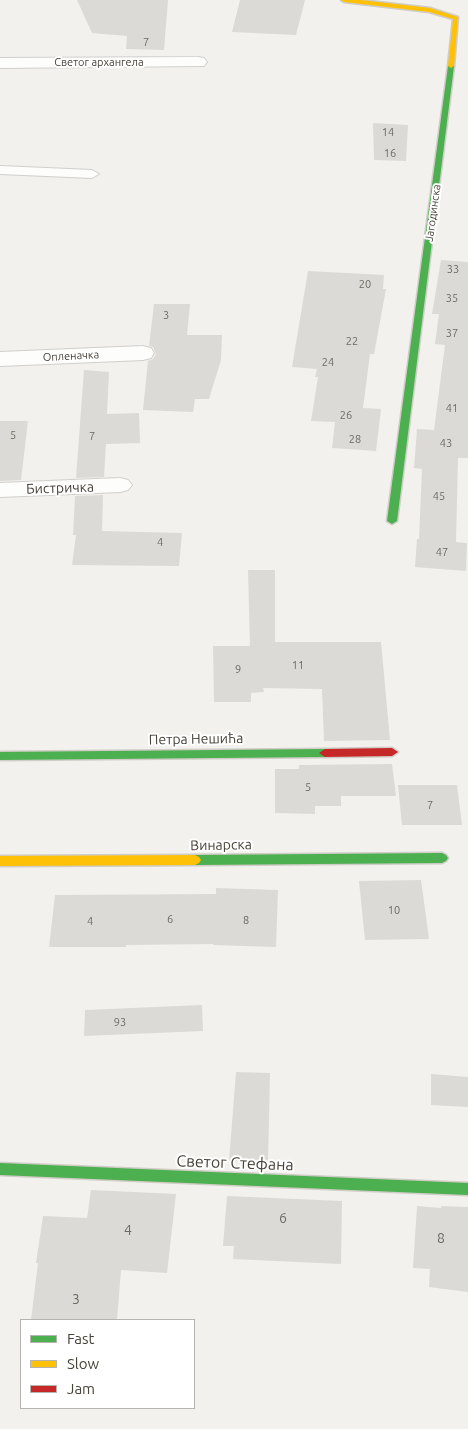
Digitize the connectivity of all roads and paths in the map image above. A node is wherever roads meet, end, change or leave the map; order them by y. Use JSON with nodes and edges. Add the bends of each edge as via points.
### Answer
{"nodes":[{"id":1,"x":344,"y":0,"type":"edge"},
{"id":2,"x":198,"y":62,"type":"dead end"},
{"id":3,"x":0,"y":63,"type":"edge"},
{"id":4,"x":0,"y":170,"type":"edge"},
{"id":5,"x":92,"y":174,"type":"dead end"},
{"id":6,"x":143,"y":353,"type":"dead end"},
{"id":7,"x":0,"y":360,"type":"edge"},
{"id":8,"x":120,"y":485,"type":"dead end"},
{"id":9,"x":0,"y":490,"type":"edge"},
{"id":10,"x":392,"y":521,"type":"dead end"},
{"id":11,"x":392,"y":752,"type":"dead end"},
{"id":12,"x":0,"y":756,"type":"edge"},
{"id":13,"x":442,"y":858,"type":"dead end"},
{"id":14,"x":0,"y":861,"type":"edge"},
{"id":15,"x":0,"y":1169,"type":"edge"},
{"id":16,"x":468,"y":1189,"type":"edge"}],
"edges":[{"from":1,"to":10,"type":"street","name":"Јагодинска","via":[[430,10],[450,15],[457,22]]},
{"from":2,"to":3,"type":"street","name":"Светог архангела"},
{"from":4,"to":5,"type":"lane"},
{"from":6,"to":7,"type":"street","name":"Опленачка"},
{"from":8,"to":9,"type":"street","name":"Бистричка"},
{"from":11,"to":12,"type":"street","name":"Петра Нешића"},
{"from":13,"to":14,"type":"street","name":"Винарска"},
{"from":15,"to":16,"type":"street","name":"Светог Стефана"}]}
